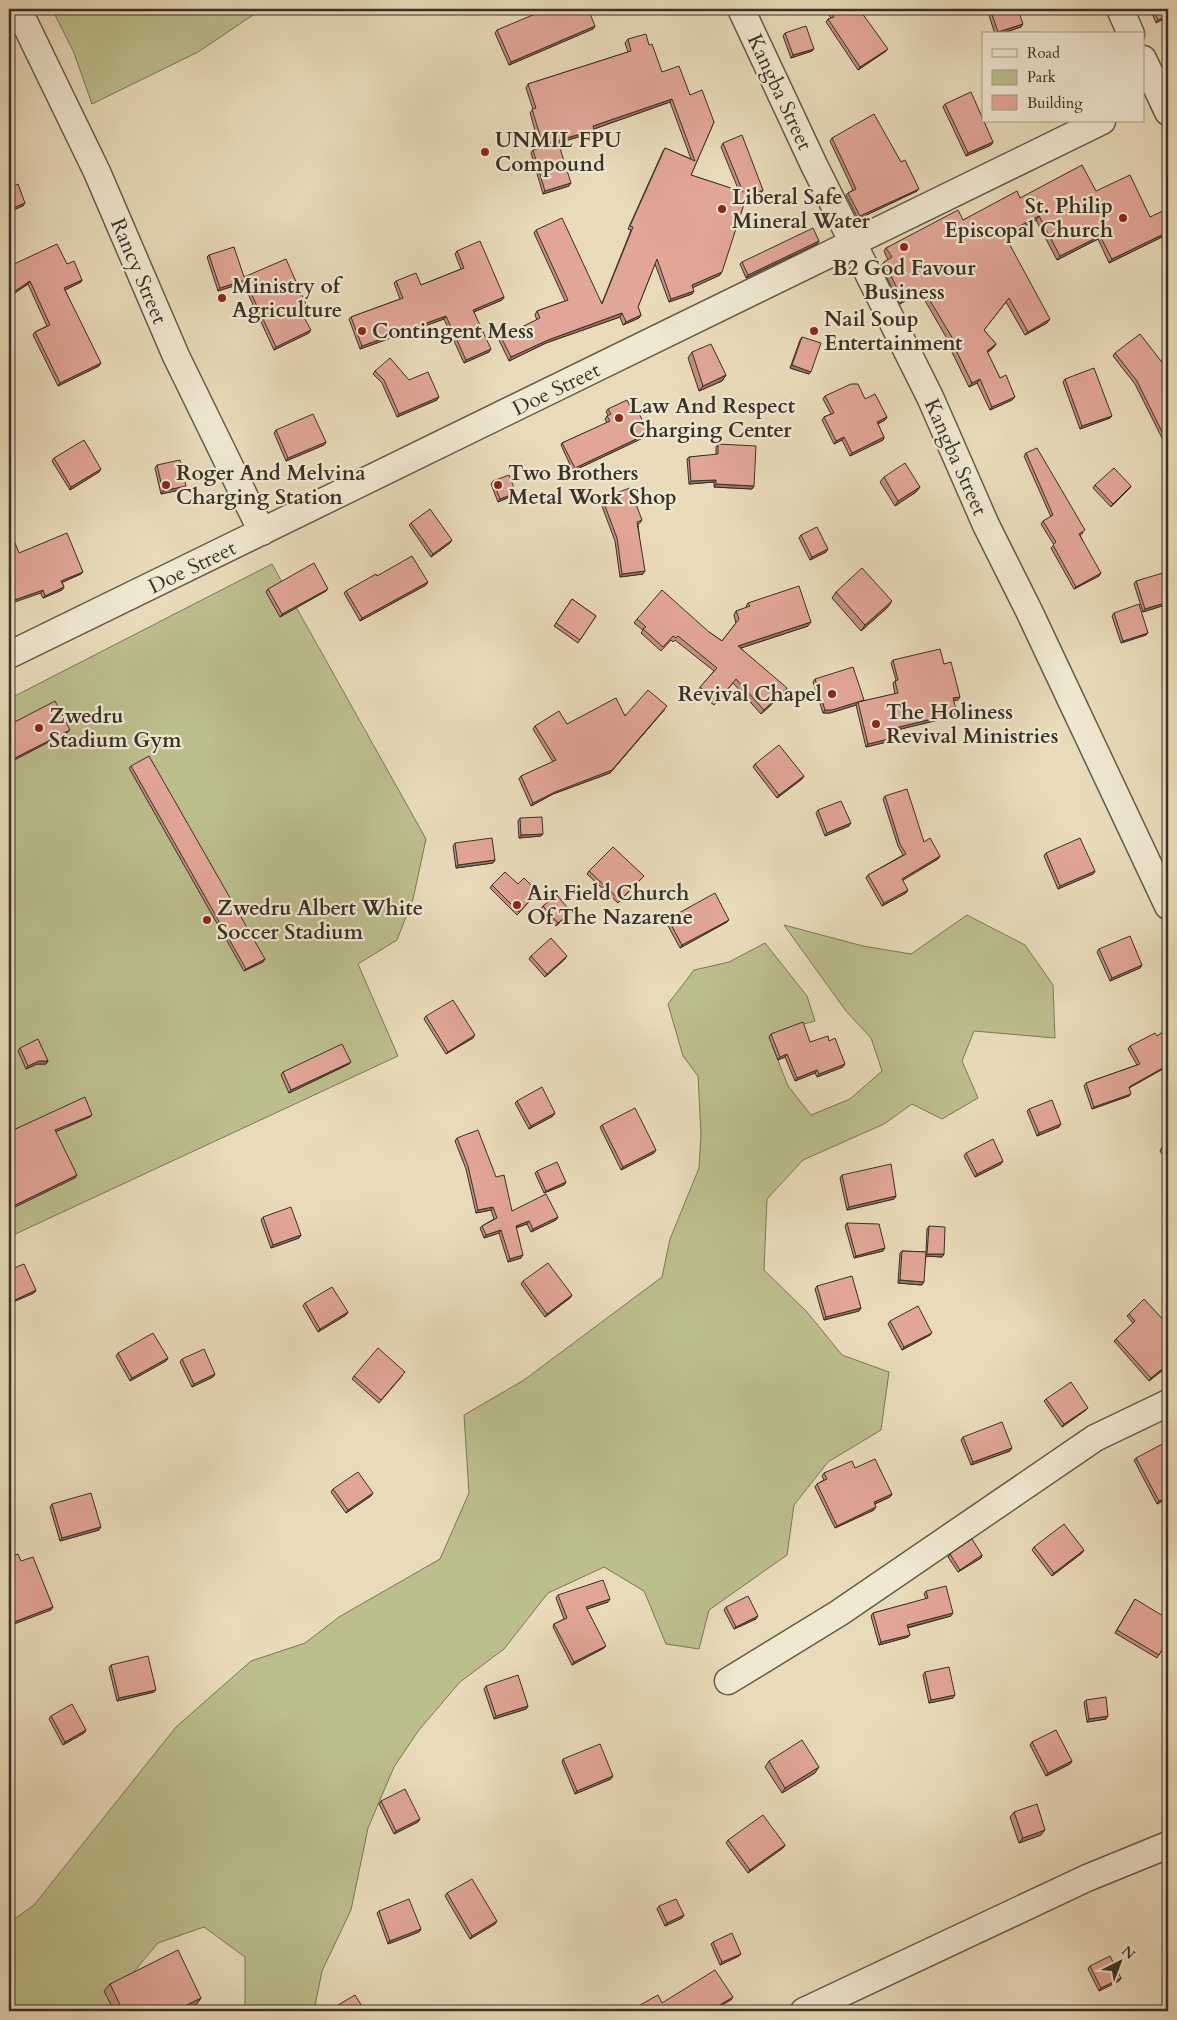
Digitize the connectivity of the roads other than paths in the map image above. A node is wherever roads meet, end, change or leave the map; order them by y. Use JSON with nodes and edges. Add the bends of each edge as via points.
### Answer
{"nodes":[{"id":1,"x":18,"y":9,"type":"edge"},
{"id":2,"x":741,"y":9,"type":"edge"},
{"id":3,"x":1120,"y":9,"type":"edge"},
{"id":4,"x":1131,"y":32,"type":"edge"},
{"id":5,"x":1144,"y":61,"type":"edge"},
{"id":6,"x":1160,"y":99,"type":"edge"},
{"id":7,"x":1100,"y":122,"type":"edge"},
{"id":8,"x":853,"y":242,"type":"junction"},
{"id":9,"x":262,"y":532,"type":"junction"},
{"id":10,"x":9,"y":655,"type":"edge"},
{"id":11,"x":1168,"y":906,"type":"edge"},
{"id":12,"x":1168,"y":1403,"type":"edge"},
{"id":13,"x":728,"y":1681,"type":"dead end"},
{"id":14,"x":1168,"y":1845,"type":"edge"},
{"id":15,"x":804,"y":2011,"type":"edge"}],
"edges":[{"from":1,"to":9,"type":"street","name":"Rancy Street","via":[[97,172],[176,356]]},
{"from":2,"to":8,"type":"street","name":"Kangba Street"},
{"from":3,"to":4,"type":"street"},
{"from":5,"to":6,"type":"street"},
{"from":7,"to":8,"type":"street","name":"Doe Street"},
{"from":8,"to":9,"type":"street","name":"Doe Street"},
{"from":8,"to":11,"type":"street","name":"Kangba Street","via":[[930,397],[986,525]]},
{"from":9,"to":10,"type":"street","name":"Doe Street"},
{"from":12,"to":13,"type":"street","via":[[1095,1438],[839,1613]]},
{"from":14,"to":15,"type":"street","via":[[1104,1870]]}]}
